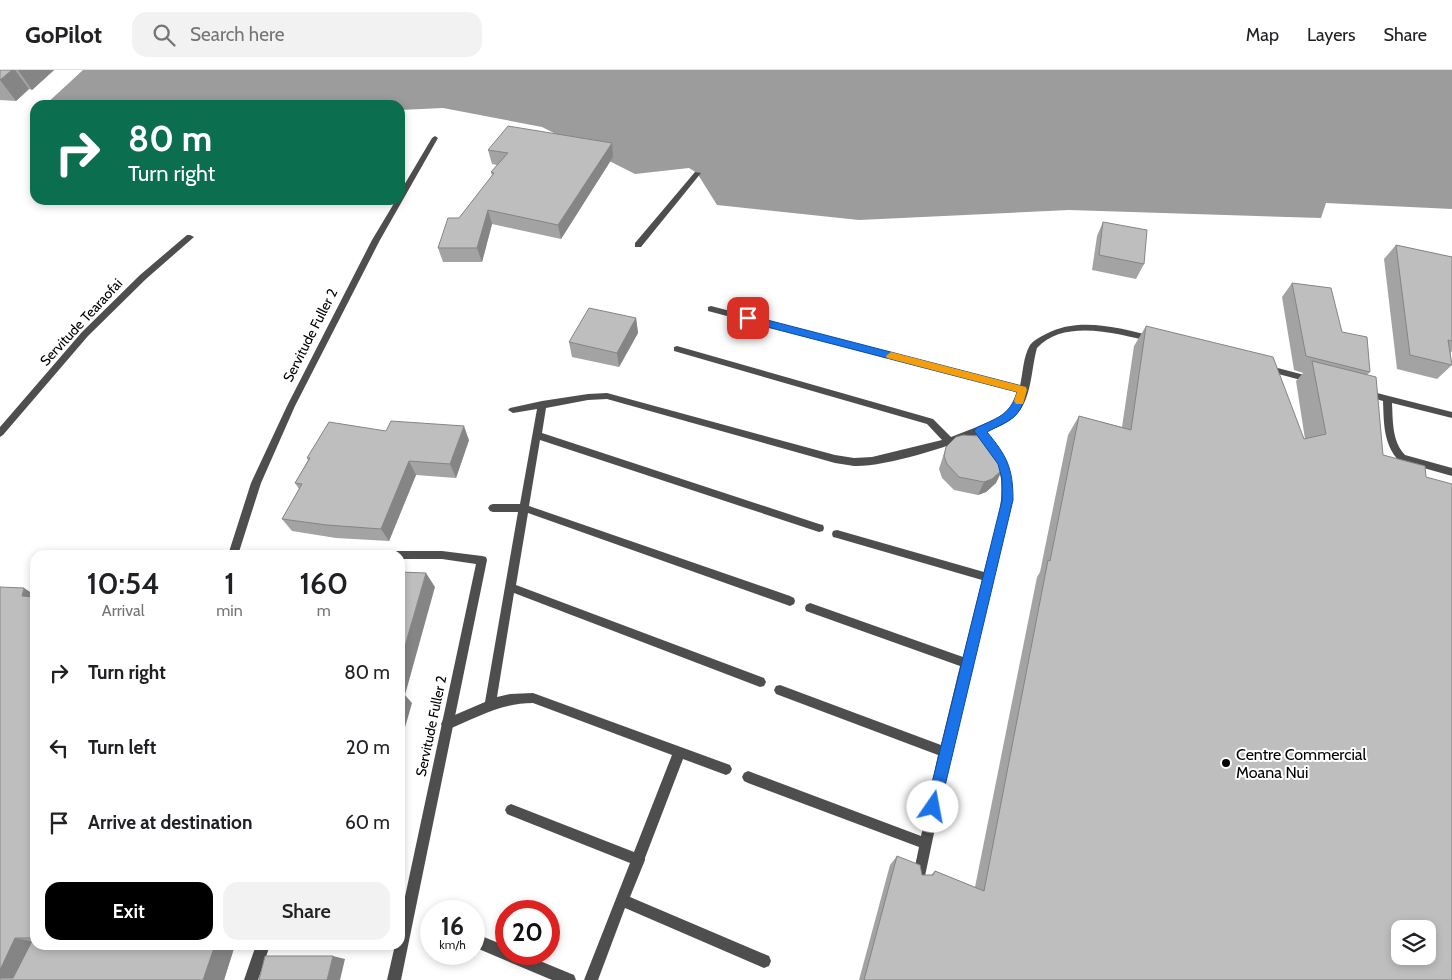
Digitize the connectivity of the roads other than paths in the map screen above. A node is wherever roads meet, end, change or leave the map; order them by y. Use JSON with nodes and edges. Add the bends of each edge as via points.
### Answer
{"nodes":[{"id":1,"x":435,"y":138,"type":"dead end"},
{"id":2,"x":697,"y":173,"type":"dead end"},
{"id":3,"x":405,"y":190,"type":"edge"},
{"id":4,"x":397,"y":205,"type":"edge"},
{"id":5,"x":190,"y":237,"type":"dead end"},
{"id":6,"x":638,"y":245,"type":"dead end"},
{"id":7,"x":711,"y":309,"type":"dead end"},
{"id":8,"x":1160,"y":341,"type":"edge"},
{"id":9,"x":677,"y":348,"type":"dead end"},
{"id":10,"x":1254,"y":365,"type":"edge"},
{"id":11,"x":1320,"y":382,"type":"edge"},
{"id":12,"x":1022,"y":390,"type":"junction"},
{"id":13,"x":1358,"y":392,"type":"edge"},
{"id":14,"x":1386,"y":399,"type":"junction"},
{"id":15,"x":542,"y":404,"type":"junction"},
{"id":16,"x":513,"y":410,"type":"dead end"},
{"id":17,"x":1452,"y":415,"type":"edge"},
{"id":18,"x":980,"y":431,"type":"junction"},
{"id":19,"x":0,"y":433,"type":"edge"},
{"id":20,"x":537,"y":435,"type":"junction"},
{"id":21,"x":948,"y":440,"type":"junction"},
{"id":22,"x":1452,"y":472,"type":"edge"},
{"id":23,"x":493,"y":508,"type":"dead end"},
{"id":24,"x":524,"y":508,"type":"junction"},
{"id":25,"x":819,"y":528,"type":"dead end"},
{"id":26,"x":837,"y":534,"type":"dead end"},
{"id":27,"x":235,"y":550,"type":"edge"},
{"id":28,"x":405,"y":555,"type":"edge"},
{"id":29,"x":989,"y":578,"type":"junction"},
{"id":30,"x":510,"y":587,"type":"junction"},
{"id":31,"x":790,"y":601,"type":"dead end"},
{"id":32,"x":810,"y":608,"type":"dead end"},
{"id":33,"x":968,"y":664,"type":"junction"},
{"id":34,"x":760,"y":682,"type":"dead end"},
{"id":35,"x":780,"y":690,"type":"dead end"},
{"id":36,"x":490,"y":704,"type":"junction"},
{"id":37,"x":447,"y":724,"type":"junction"},
{"id":38,"x":945,"y":752,"type":"junction"},
{"id":39,"x":679,"y":753,"type":"junction"},
{"id":40,"x":726,"y":769,"type":"dead end"},
{"id":41,"x":748,"y":777,"type":"dead end"},
{"id":42,"x":511,"y":810,"type":"dead end"},
{"id":43,"x":924,"y":844,"type":"junction"},
{"id":44,"x":639,"y":860,"type":"junction"},
{"id":45,"x":919,"y":876,"type":"edge"},
{"id":46,"x":622,"y":900,"type":"junction"},
{"id":47,"x":405,"y":927,"type":"edge"},
{"id":48,"x":261,"y":950,"type":"edge"},
{"id":49,"x":400,"y":950,"type":"edge"},
{"id":50,"x":764,"y":961,"type":"dead end"},
{"id":51,"x":533,"y":965,"type":"edge"},
{"id":52,"x":250,"y":980,"type":"edge"},
{"id":53,"x":394,"y":980,"type":"edge"},
{"id":54,"x":569,"y":980,"type":"edge"},
{"id":55,"x":591,"y":980,"type":"edge"}],
"edges":[{"from":1,"to":3,"type":"street","name":"Servitude Fuller 2"},
{"from":2,"to":6,"type":"street"},
{"from":4,"to":27,"type":"street","name":"Servitude Fuller 2","via":[[291,406],[256,483]]},
{"from":5,"to":19,"type":"street","name":"Servitude Tearaofai","via":[[143,277],[85,334]]},
{"from":7,"to":12,"type":"street"},
{"from":8,"to":12,"type":"street","via":[[1122,332],[1079,328],[1051,333],[1034,345]]},
{"from":9,"to":21,"type":"street","via":[[930,422]]},
{"from":10,"to":11,"type":"street"},
{"from":12,"to":18,"type":"street","via":[[1012,415]]},
{"from":13,"to":14,"type":"street"},
{"from":14,"to":17,"type":"street"},
{"from":14,"to":22,"type":"street","via":[[1391,442],[1397,454]]},
{"from":15,"to":16,"type":"street"},
{"from":15,"to":20,"type":"street"},
{"from":15,"to":21,"type":"street","via":[[607,396],[854,462],[889,458]]},
{"from":18,"to":21,"type":"street"},
{"from":18,"to":29,"type":"street","via":[[1004,464],[1007,479],[1007,500]]},
{"from":20,"to":24,"type":"street"},
{"from":20,"to":25,"type":"street"},
{"from":23,"to":24,"type":"street"},
{"from":24,"to":30,"type":"street"},
{"from":24,"to":31,"type":"street"},
{"from":26,"to":29,"type":"street"},
{"from":28,"to":37,"type":"street","name":"Servitude Fuller 2","via":[[482,560]]},
{"from":29,"to":33,"type":"street"},
{"from":30,"to":34,"type":"street"},
{"from":30,"to":36,"type":"street"},
{"from":32,"to":33,"type":"street"},
{"from":33,"to":38,"type":"street"},
{"from":35,"to":38,"type":"street"},
{"from":36,"to":37,"type":"street"},
{"from":36,"to":39,"type":"street","via":[[534,698]]},
{"from":37,"to":47,"type":"street","name":"Servitude Fuller 2"},
{"from":38,"to":43,"type":"street"},
{"from":39,"to":40,"type":"street"},
{"from":39,"to":44,"type":"street"},
{"from":41,"to":43,"type":"street"},
{"from":42,"to":44,"type":"street"},
{"from":43,"to":45,"type":"street"},
{"from":44,"to":46,"type":"street"},
{"from":46,"to":50,"type":"street"},
{"from":46,"to":55,"type":"street"},
{"from":48,"to":52,"type":"street"},
{"from":49,"to":53,"type":"street","name":"Servitude Fuller 2"},
{"from":51,"to":54,"type":"street"}]}
